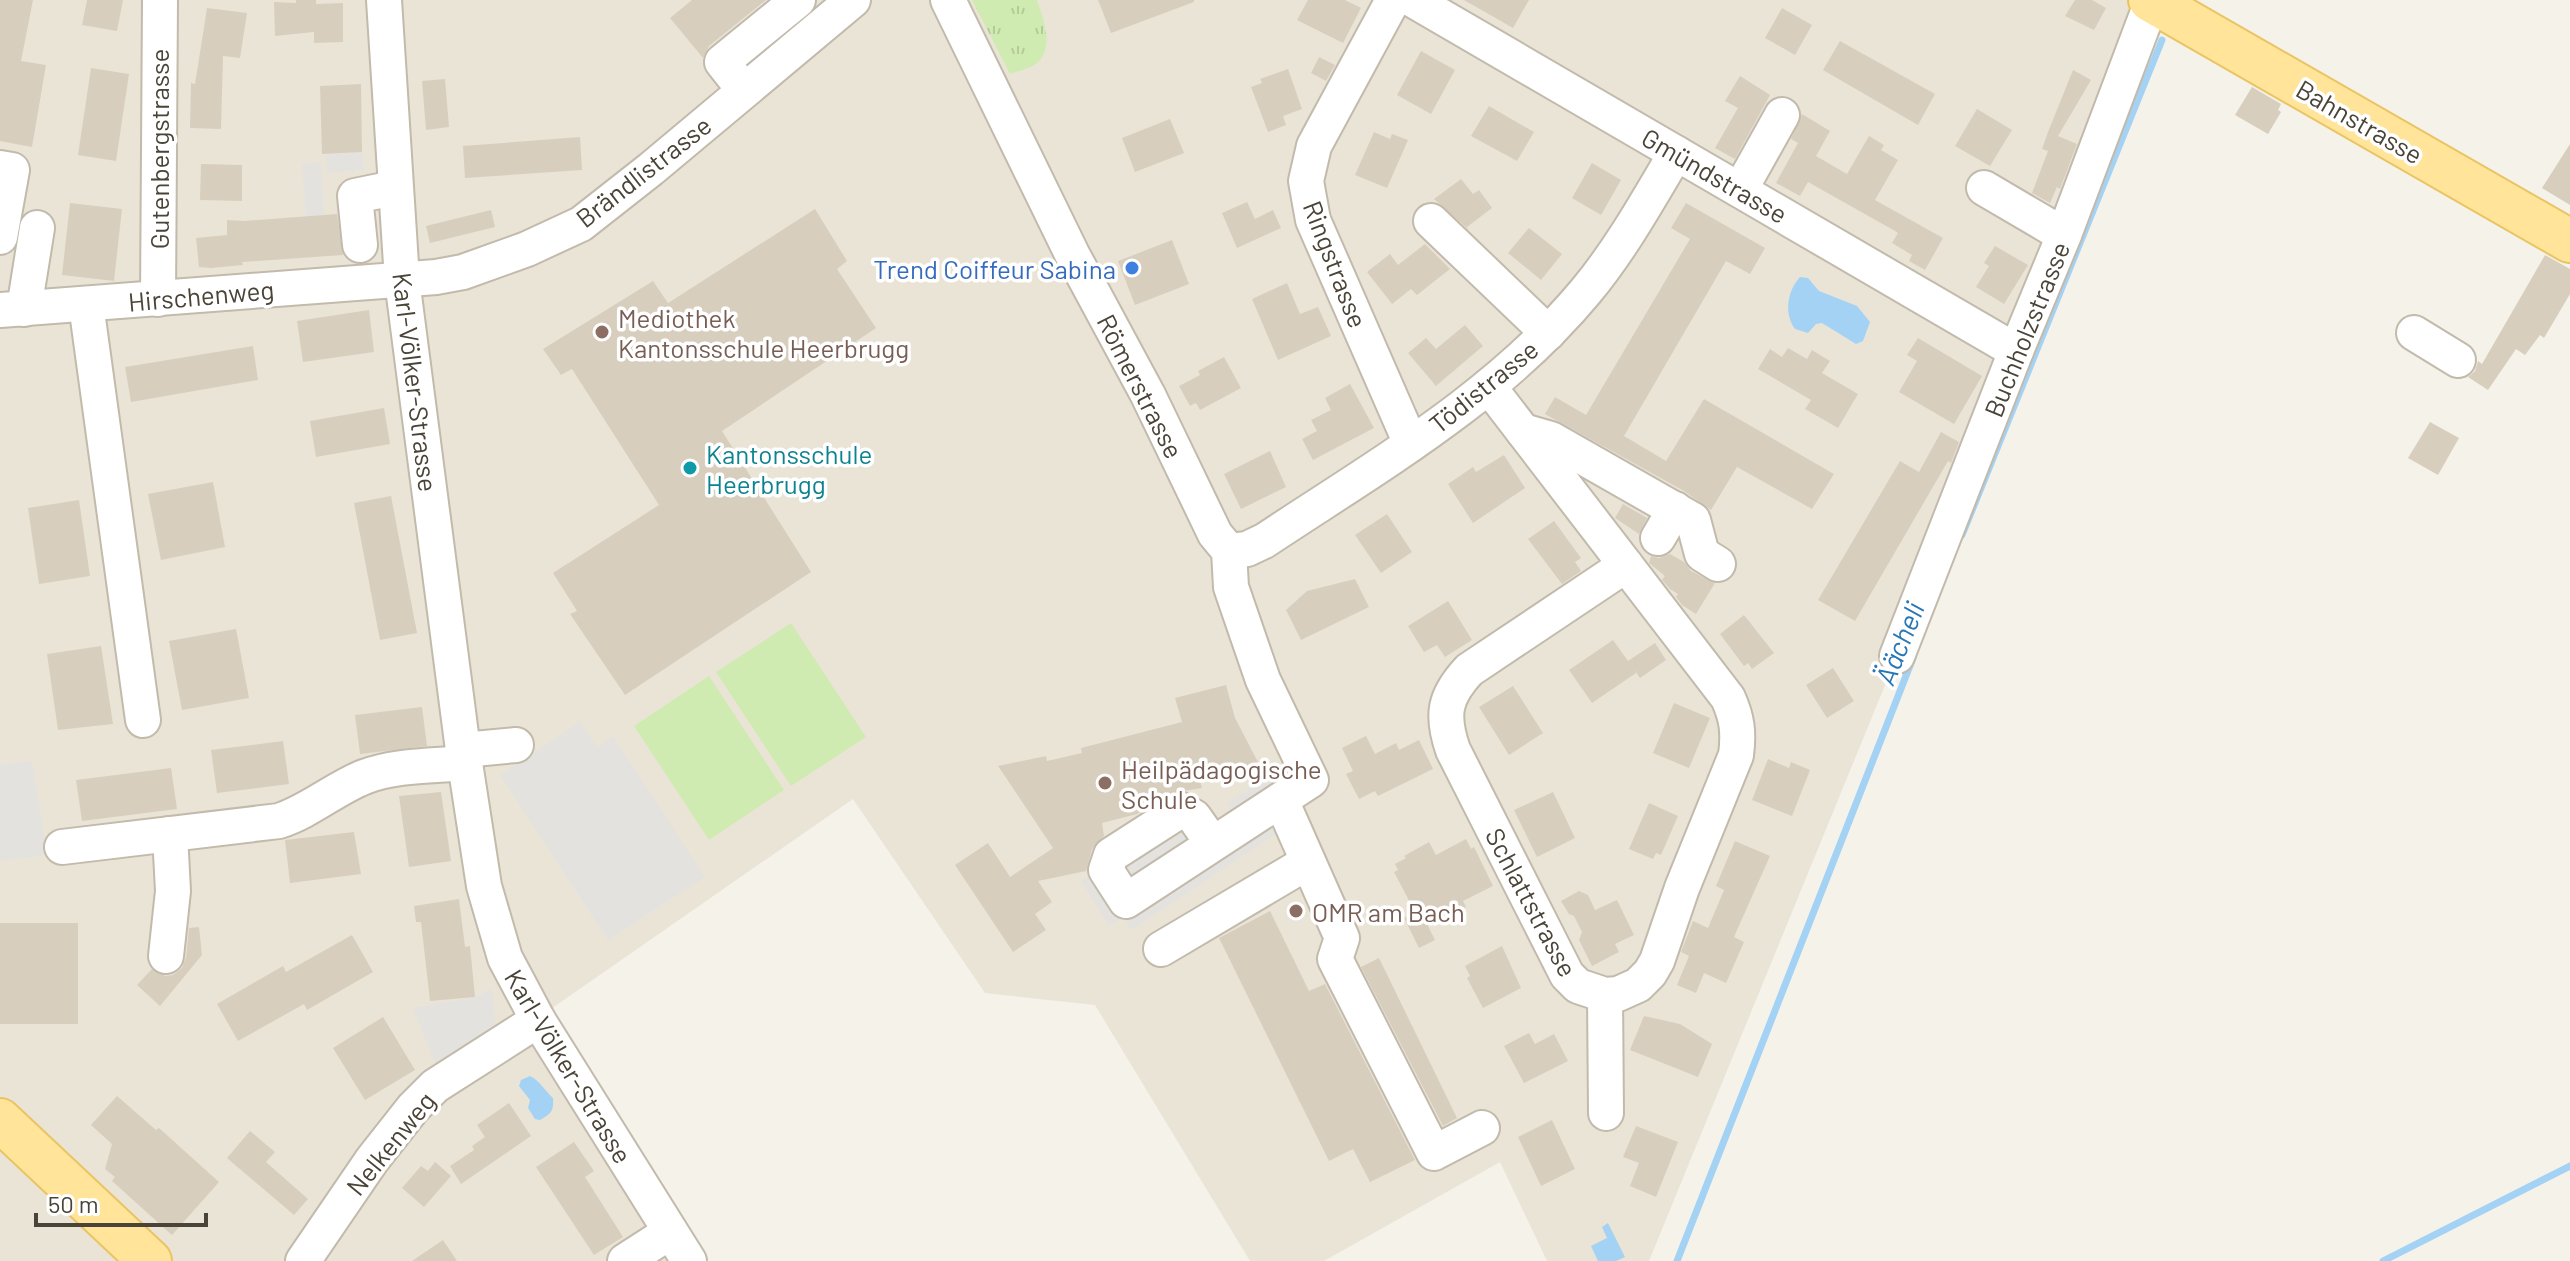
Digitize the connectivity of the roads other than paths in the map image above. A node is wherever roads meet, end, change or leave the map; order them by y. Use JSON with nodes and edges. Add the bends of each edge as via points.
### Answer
{"nodes":[{"id":1,"x":160,"y":0,"type":"edge"},
{"id":2,"x":384,"y":0,"type":"edge"},
{"id":3,"x":798,"y":0,"type":"edge"},
{"id":4,"x":948,"y":0,"type":"edge"},
{"id":5,"x":1393,"y":0,"type":"edge"},
{"id":6,"x":1413,"y":0,"type":"edge"},
{"id":7,"x":849,"y":1,"type":"edge"},
{"id":8,"x":2151,"y":1,"type":"edge"},
{"id":9,"x":744,"y":90,"type":"junction"},
{"id":10,"x":1782,"y":115,"type":"dead end"},
{"id":11,"x":1676,"y":153,"type":"junction"},
{"id":12,"x":0,"y":168,"type":"edge"},
{"id":13,"x":394,"y":188,"type":"junction"},
{"id":14,"x":1984,"y":188,"type":"dead end"},
{"id":15,"x":1740,"y":190,"type":"junction"},
{"id":16,"x":1431,"y":221,"type":"dead end"},
{"id":17,"x":37,"y":228,"type":"dead end"},
{"id":18,"x":2064,"y":235,"type":"junction"},
{"id":19,"x":0,"y":237,"type":"edge"},
{"id":20,"x":2570,"y":241,"type":"edge"},
{"id":21,"x":360,"y":245,"type":"dead end"},
{"id":22,"x":402,"y":280,"type":"junction"},
{"id":23,"x":158,"y":299,"type":"junction"},
{"id":24,"x":86,"y":304,"type":"junction"},
{"id":25,"x":12,"y":309,"type":"edge"},
{"id":26,"x":1548,"y":333,"type":"junction"},
{"id":27,"x":2414,"y":333,"type":"dead end"},
{"id":28,"x":2016,"y":351,"type":"junction"},
{"id":29,"x":2458,"y":360,"type":"dead end"},
{"id":30,"x":1489,"y":387,"type":"junction"},
{"id":31,"x":1523,"y":431,"type":"junction"},
{"id":32,"x":1411,"y":444,"type":"junction"},
{"id":33,"x":1229,"y":551,"type":"junction"},
{"id":34,"x":1705,"y":562,"type":"dead end"},
{"id":35,"x":1626,"y":565,"type":"junction"},
{"id":36,"x":1897,"y":656,"type":"dead end"},
{"id":37,"x":143,"y":720,"type":"dead end"},
{"id":38,"x":516,"y":745,"type":"dead end"},
{"id":39,"x":464,"y":756,"type":"junction"},
{"id":40,"x":1281,"y":800,"type":"junction"},
{"id":41,"x":170,"y":834,"type":"junction"},
{"id":42,"x":1213,"y":844,"type":"junction"},
{"id":43,"x":62,"y":847,"type":"dead end"},
{"id":44,"x":1308,"y":862,"type":"junction"},
{"id":45,"x":1161,"y":949,"type":"dead end"},
{"id":46,"x":166,"y":956,"type":"dead end"},
{"id":47,"x":1605,"y":995,"type":"junction"},
{"id":48,"x":538,"y":1020,"type":"junction"},
{"id":49,"x":1606,"y":1113,"type":"dead end"},
{"id":50,"x":0,"y":1120,"type":"edge"},
{"id":51,"x":1482,"y":1128,"type":"dead end"},
{"id":52,"x":670,"y":1232,"type":"junction"},
{"id":53,"x":147,"y":1260,"type":"edge"},
{"id":54,"x":303,"y":1261,"type":"edge"},
{"id":55,"x":625,"y":1261,"type":"edge"},
{"id":56,"x":689,"y":1261,"type":"edge"}],
"edges":[{"from":1,"to":23,"type":"street","name":"Gutenbergstrasse"},
{"from":2,"to":13,"type":"street","name":"Karl-Völker-Strasse"},
{"from":3,"to":9,"type":"street","via":[[722,62]]},
{"from":4,"to":33,"type":"street","name":"Römerstrasse","via":[[1072,254],[1215,534]]},
{"from":5,"to":32,"type":"street","name":"Ringstrasse","via":[[1314,146],[1306,181],[1313,220]]},
{"from":6,"to":11,"type":"street","name":"Gmündstrasse"},
{"from":7,"to":9,"type":"street","name":"Brändlistrasse"},
{"from":8,"to":18,"type":"street","name":"Buchholzstrasse"},
{"from":8,"to":20,"type":"main road","name":"Bahnstrasse"},
{"from":9,"to":22,"type":"street","name":"Brändlistrasse","via":[[581,224],[463,272]]},
{"from":10,"to":15,"type":"street"},
{"from":11,"to":15,"type":"street","name":"Gmündstrasse"},
{"from":11,"to":26,"type":"street","name":"Tödistrasse","via":[[1620,248]]},
{"from":12,"to":19,"type":"street","via":[[12,170]]},
{"from":13,"to":21,"type":"street","via":[[345,187]]},
{"from":13,"to":22,"type":"street","name":"Karl-Völker-Strasse"},
{"from":14,"to":18,"type":"street"},
{"from":15,"to":28,"type":"street","name":"Gmündstrasse"},
{"from":16,"to":26,"type":"street"},
{"from":17,"to":25,"type":"street"},
{"from":18,"to":28,"type":"street","name":"Buchholzstrasse"},
{"from":22,"to":23,"type":"street","name":"Hirschenweg"},
{"from":22,"to":39,"type":"street","name":"Karl-Völker-Strasse"},
{"from":23,"to":24,"type":"street","name":"Hirschenweg"},
{"from":24,"to":25,"type":"street","name":"Hirschenweg"},
{"from":24,"to":37,"type":"street"},
{"from":26,"to":30,"type":"street","name":"Tödistrasse"},
{"from":27,"to":29,"type":"street"},
{"from":28,"to":36,"type":"street","name":"Buchholzstrasse","via":[[1987,400]]},
{"from":30,"to":31,"type":"street","name":"Schlattstrasse"},
{"from":30,"to":32,"type":"street","name":"Tödistrasse"},
{"from":31,"to":34,"type":"street","via":[[1583,446],[1667,509],[1693,520]]},
{"from":31,"to":35,"type":"street","name":"Schlattstrasse"},
{"from":32,"to":33,"type":"street","name":"Tödistrasse","via":[[1264,541]]},
{"from":33,"to":40,"type":"street","name":"Römerstrasse","via":[[1231,587],[1263,680],[1311,780]]},
{"from":35,"to":47,"type":"street","name":"Schlattstrasse","via":[[1728,698],[1739,734],[1736,755],[1657,961],[1638,985]]},
{"from":35,"to":47,"type":"street","name":"Schlattstrasse","via":[[1469,670],[1451,693],[1445,720],[1453,750],[1567,975],[1578,986]]},
{"from":38,"to":39,"type":"street"},
{"from":39,"to":41,"type":"street","via":[[364,777],[279,821]]},
{"from":39,"to":48,"type":"street","name":"Karl-Völker-Strasse","via":[[484,886],[505,958]]},
{"from":40,"to":42,"type":"street"},
{"from":40,"to":44,"type":"street"},
{"from":41,"to":43,"type":"street"},
{"from":41,"to":46,"type":"street","via":[[173,891]]},
{"from":42,"to":42,"type":"street","via":[[1126,901],[1106,870],[1107,854],[1181,810],[1194,817]]},
{"from":44,"to":45,"type":"street"},
{"from":44,"to":51,"type":"street","via":[[1342,938],[1335,959],[1434,1153]]},
{"from":47,"to":49,"type":"street"},
{"from":48,"to":52,"type":"street","name":"Karl-Völker-Strasse"},
{"from":48,"to":54,"type":"street","name":"Nelkenweg","via":[[435,1086],[413,1108]]},
{"from":50,"to":53,"type":"main road"},
{"from":52,"to":55,"type":"street"},
{"from":52,"to":56,"type":"street","name":"Karl-Völker-Strasse"}]}
